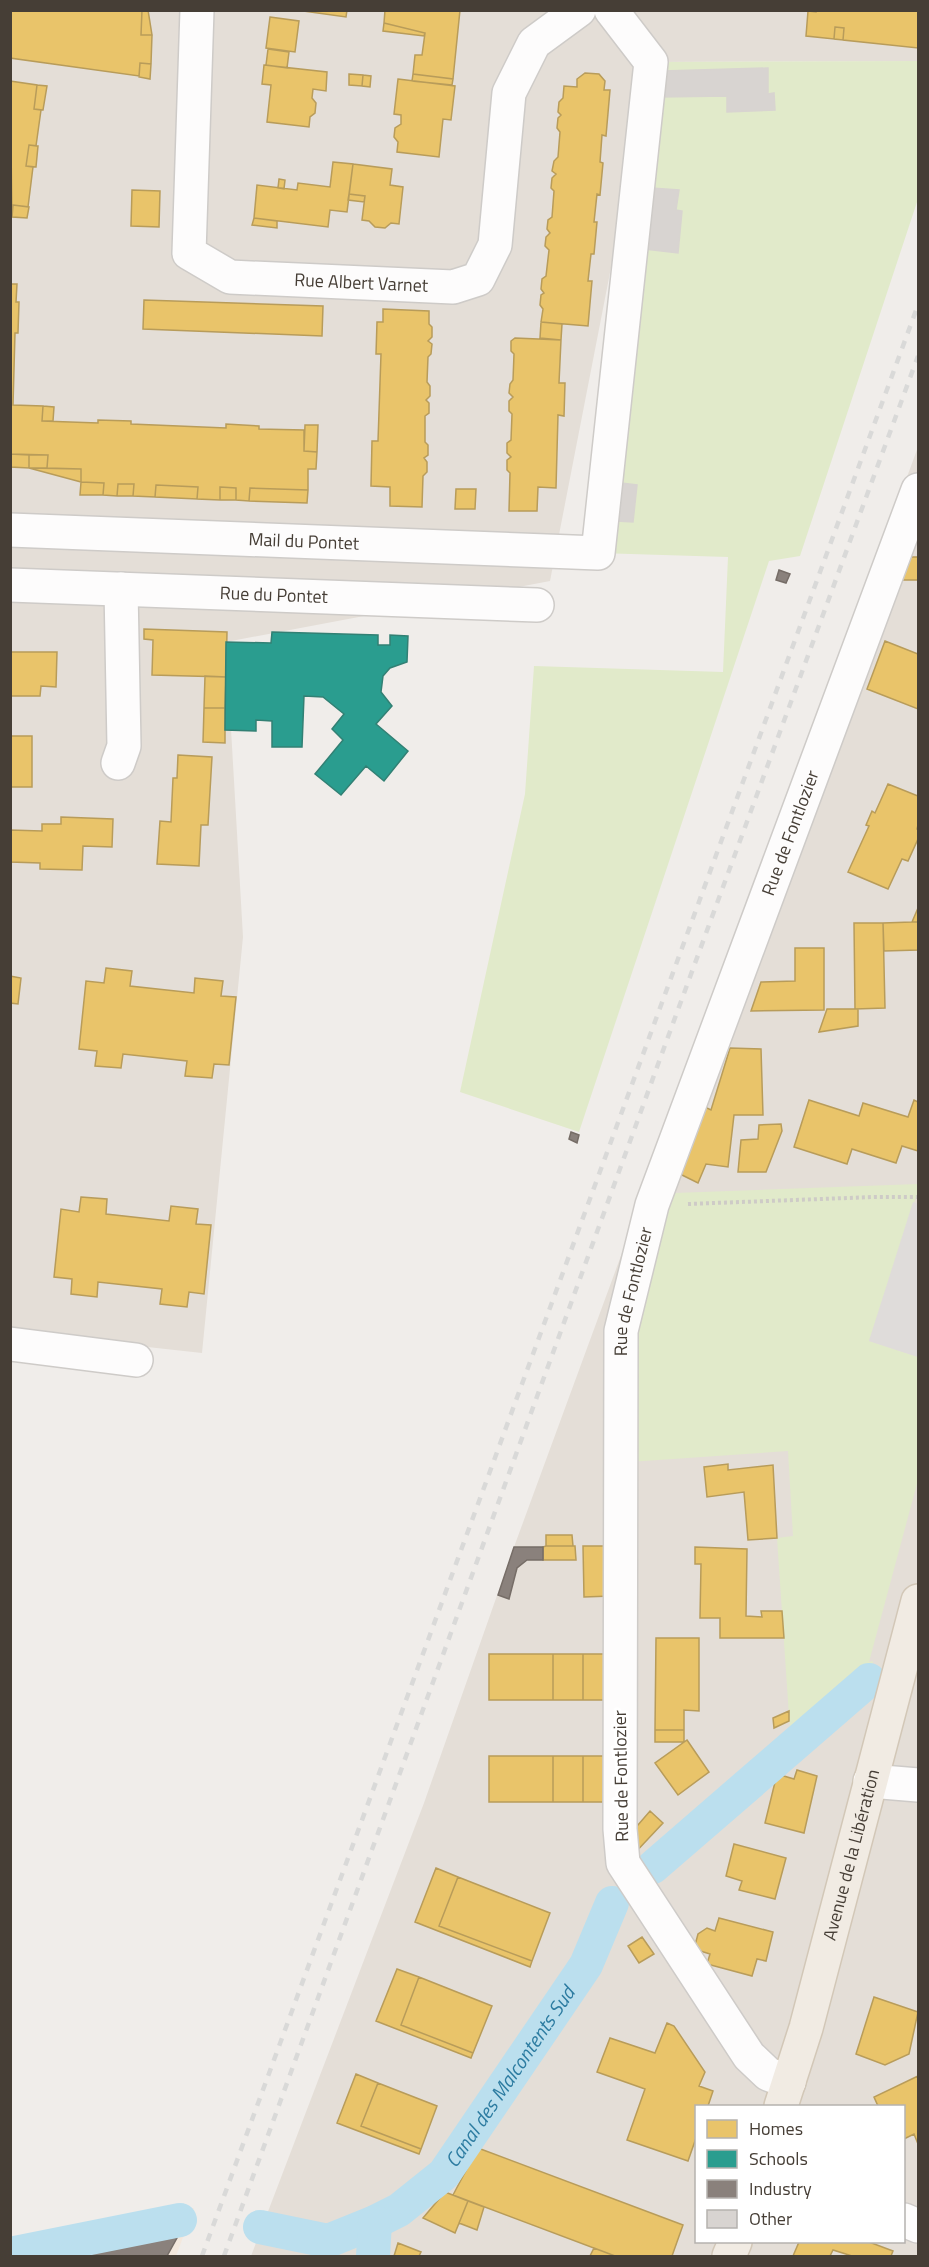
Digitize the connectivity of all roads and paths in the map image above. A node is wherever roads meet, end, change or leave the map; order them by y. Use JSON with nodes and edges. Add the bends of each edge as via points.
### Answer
{"nodes":[{"id":1,"x":197,"y":10,"type":"edge"},
{"id":2,"x":579,"y":10,"type":"edge"},
{"id":3,"x":611,"y":10,"type":"edge"},
{"id":4,"x":918,"y":490,"type":"edge"},
{"id":5,"x":10,"y":530,"type":"edge"},
{"id":6,"x":10,"y":585,"type":"edge"},
{"id":7,"x":121,"y":590,"type":"junction"},
{"id":8,"x":537,"y":605,"type":"dead end"},
{"id":9,"x":118,"y":764,"type":"dead end"},
{"id":10,"x":918,"y":1197,"type":"edge"},
{"id":11,"x":652,"y":1205,"type":"junction"},
{"id":12,"x":10,"y":1344,"type":"edge"},
{"id":13,"x":136,"y":1360,"type":"dead end"},
{"id":14,"x":918,"y":1601,"type":"edge"},
{"id":15,"x":870,"y":1781,"type":"junction"},
{"id":16,"x":918,"y":1785,"type":"edge"},
{"id":17,"x":785,"y":2094,"type":"edge"}],
"edges":[{"from":1,"to":2,"type":"street","name":"Rue Albert Varnet","via":[[189,253],[230,277],[453,287],[478,279],[495,245],[509,93],[534,43]]},
{"from":3,"to":5,"type":"street","name":"Mail du Pontet","via":[[651,62],[598,553]]},
{"from":4,"to":11,"type":"street","name":"Rue de Fontlozier"},
{"from":6,"to":7,"type":"street","name":"Rue du Pontet"},
{"from":7,"to":8,"type":"street","name":"Rue du Pontet"},
{"from":7,"to":9,"type":"street","via":[[124,746]]},
{"from":10,"to":11,"type":"path"},
{"from":11,"to":17,"type":"street","name":"Rue de Fontlozier","via":[[621,1330],[623,1863],[749,2056]]},
{"from":12,"to":13,"type":"street"},
{"from":14,"to":15,"type":"main road","name":"Avenue de la Libération"},
{"from":15,"to":16,"type":"street"},
{"from":15,"to":17,"type":"main road","name":"Avenue de la Libération"}]}
